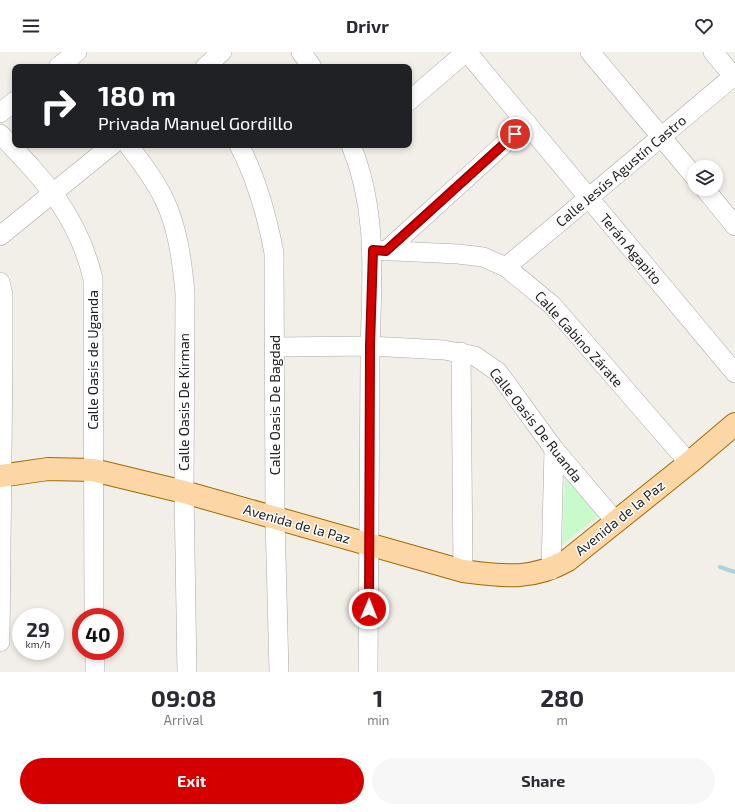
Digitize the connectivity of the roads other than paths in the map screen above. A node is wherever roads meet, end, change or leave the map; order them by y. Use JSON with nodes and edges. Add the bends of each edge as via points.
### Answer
{"nodes":[{"id":1,"x":77,"y":52,"type":"edge"},
{"id":2,"x":222,"y":52,"type":"edge"},
{"id":3,"x":467,"y":52,"type":"edge"},
{"id":4,"x":590,"y":52,"type":"edge"},
{"id":5,"x":713,"y":52,"type":"edge"},
{"id":6,"x":62,"y":64,"type":"edge"},
{"id":7,"x":208,"y":64,"type":"edge"},
{"id":8,"x":735,"y":76,"type":"edge"},
{"id":9,"x":412,"y":98,"type":"edge"},
{"id":10,"x":12,"y":103,"type":"edge"},
{"id":11,"x":0,"y":113,"type":"edge"},
{"id":12,"x":527,"y":123,"type":"junction"},
{"id":13,"x":0,"y":134,"type":"edge"},
{"id":14,"x":661,"y":137,"type":"junction"},
{"id":15,"x":12,"y":147,"type":"edge"},
{"id":16,"x":13,"y":148,"type":"edge"},
{"id":17,"x":108,"y":148,"type":"edge"},
{"id":18,"x":130,"y":148,"type":"edge"},
{"id":19,"x":240,"y":148,"type":"edge"},
{"id":20,"x":354,"y":148,"type":"edge"},
{"id":21,"x":687,"y":168,"type":"edge"},
{"id":22,"x":53,"y":192,"type":"junction"},
{"id":23,"x":710,"y":196,"type":"edge"},
{"id":24,"x":588,"y":198,"type":"junction"},
{"id":25,"x":735,"y":226,"type":"edge"},
{"id":26,"x":0,"y":236,"type":"edge"},
{"id":27,"x":379,"y":251,"type":"junction"},
{"id":28,"x":506,"y":267,"type":"junction"},
{"id":29,"x":0,"y":282,"type":"edge"},
{"id":30,"x":370,"y":346,"type":"junction"},
{"id":31,"x":276,"y":347,"type":"junction"},
{"id":32,"x":462,"y":352,"type":"junction"},
{"id":33,"x":2,"y":359,"type":"edge"},
{"id":34,"x":735,"y":373,"type":"edge"},
{"id":35,"x":735,"y":424,"type":"edge"},
{"id":36,"x":554,"y":449,"type":"junction"},
{"id":37,"x":689,"y":463,"type":"junction"},
{"id":38,"x":93,"y":470,"type":"junction"},
{"id":39,"x":1,"y":475,"type":"edge"},
{"id":40,"x":184,"y":492,"type":"junction"},
{"id":41,"x":275,"y":518,"type":"junction"},
{"id":42,"x":616,"y":522,"type":"junction"},
{"id":43,"x":370,"y":545,"type":"junction"},
{"id":44,"x":551,"y":570,"type":"junction"},
{"id":45,"x":463,"y":571,"type":"junction"},
{"id":46,"x":94,"y":608,"type":"edge"},
{"id":47,"x":0,"y":642,"type":"edge"},
{"id":48,"x":95,"y":660,"type":"edge"},
{"id":49,"x":95,"y":672,"type":"edge"},
{"id":50,"x":187,"y":672,"type":"edge"},
{"id":51,"x":279,"y":672,"type":"edge"},
{"id":52,"x":368,"y":672,"type":"edge"}],
"edges":[{"from":1,"to":6,"type":"street"},
{"from":2,"to":7,"type":"street"},
{"from":3,"to":9,"type":"street"},
{"from":3,"to":12,"type":"street","name":"Terán Agapito"},
{"from":4,"to":14,"type":"street"},
{"from":5,"to":8,"type":"street"},
{"from":8,"to":14,"type":"street","name":"Calle Jesús Agustín Castro"},
{"from":10,"to":11,"type":"street"},
{"from":12,"to":24,"type":"street","name":"Terán Agapito"},
{"from":12,"to":27,"type":"street"},
{"from":13,"to":15,"type":"street","name":"Calle Oasis de Uganda"},
{"from":14,"to":21,"type":"street"},
{"from":14,"to":24,"type":"street","name":"Calle Jesús Agustín Castro"},
{"from":16,"to":22,"type":"street","name":"Calle Oasis de Uganda"},
{"from":17,"to":22,"type":"street"},
{"from":18,"to":40,"type":"street","name":"Calle Oasis De Kirman","via":[[148,171],[164,199],[174,224],[182,263],[185,293]]},
{"from":19,"to":31,"type":"street","name":"Calle Oasis De Bagdad","via":[[266,215],[274,253]]},
{"from":20,"to":27,"type":"street"},
{"from":22,"to":26,"type":"street"},
{"from":22,"to":38,"type":"street","name":"Calle Oasis de Uganda","via":[[79,238],[88,258],[93,279]]},
{"from":23,"to":25,"type":"street"},
{"from":24,"to":28,"type":"street","name":"Calle Jesús Agustín Castro"},
{"from":24,"to":34,"type":"street","name":"Terán Agapito"},
{"from":27,"to":28,"type":"street","name":"Calle Gabino Zárate","via":[[483,257]]},
{"from":27,"to":30,"type":"street"},
{"from":28,"to":37,"type":"street","name":"Calle Gabino Zárate","via":[[552,305]]},
{"from":29,"to":33,"type":"street","via":[[3,295]]},
{"from":30,"to":31,"type":"street","name":"Calle Oasis De Ruanda"},
{"from":30,"to":32,"type":"street","name":"Calle Oasis De Ruanda"},
{"from":30,"to":43,"type":"street"},
{"from":31,"to":41,"type":"street","name":"Calle Oasis De Bagdad"},
{"from":32,"to":36,"type":"street","name":"Calle Oasis De Ruanda","via":[[475,356],[498,372]]},
{"from":32,"to":45,"type":"street"},
{"from":33,"to":39,"type":"street"},
{"from":35,"to":37,"type":"main road","name":"Avenida de la Paz"},
{"from":36,"to":42,"type":"street","name":"Calle Oasis De Ruanda"},
{"from":36,"to":44,"type":"street"},
{"from":37,"to":42,"type":"main road","name":"Avenida de la Paz"},
{"from":38,"to":39,"type":"main road","name":"Avenida de la Paz","via":[[48,469]]},
{"from":38,"to":40,"type":"main road","name":"Avenida de la Paz"},
{"from":38,"to":46,"type":"street","name":"Calle Oasis de Uganda"},
{"from":39,"to":47,"type":"street"},
{"from":40,"to":41,"type":"main road","name":"Avenida de la Paz"},
{"from":40,"to":50,"type":"street","name":"Calle Oasis De Kirman"},
{"from":41,"to":43,"type":"main road","name":"Avenida de la Paz"},
{"from":41,"to":51,"type":"street","name":"Calle Oasis De Bagdad"},
{"from":42,"to":44,"type":"main road","name":"Avenida de la Paz","via":[[568,560]]},
{"from":43,"to":45,"type":"main road","name":"Avenida de la Paz"},
{"from":43,"to":52,"type":"street"},
{"from":44,"to":45,"type":"main road","name":"Avenida de la Paz","via":[[502,576]]},
{"from":48,"to":49,"type":"street"}]}
